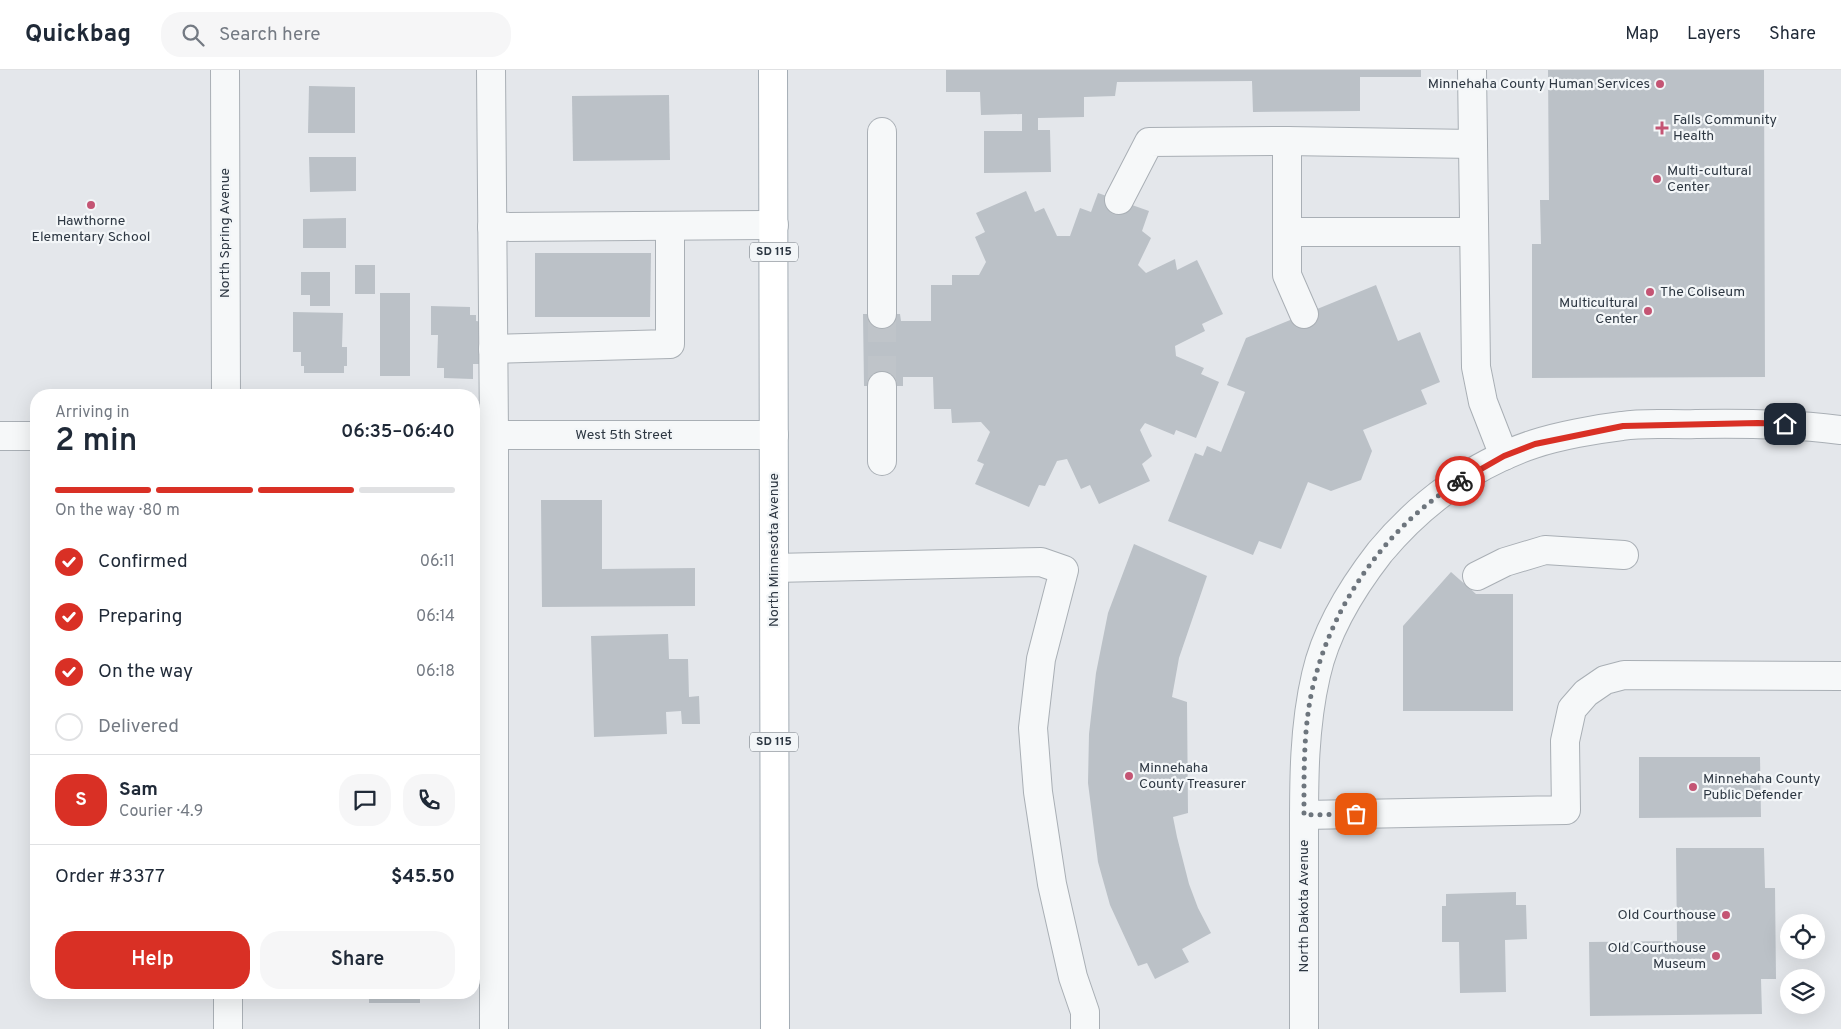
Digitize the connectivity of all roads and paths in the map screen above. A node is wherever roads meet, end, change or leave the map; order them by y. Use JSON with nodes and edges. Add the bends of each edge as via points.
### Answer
{"nodes":[{"id":1,"x":225,"y":70,"type":"edge"},
{"id":2,"x":492,"y":70,"type":"edge"},
{"id":3,"x":773,"y":70,"type":"edge"},
{"id":4,"x":1472,"y":70,"type":"edge"},
{"id":5,"x":882,"y":132,"type":"dead end"},
{"id":6,"x":1287,"y":141,"type":"junction"},
{"id":7,"x":1473,"y":144,"type":"junction"},
{"id":8,"x":1119,"y":200,"type":"dead end"},
{"id":9,"x":774,"y":225,"type":"junction"},
{"id":10,"x":670,"y":226,"type":"junction"},
{"id":11,"x":492,"y":227,"type":"junction"},
{"id":12,"x":1287,"y":232,"type":"junction"},
{"id":13,"x":1474,"y":232,"type":"junction"},
{"id":14,"x":882,"y":314,"type":"tunnel mouth"},
{"id":15,"x":1304,"y":314,"type":"dead end"},
{"id":16,"x":493,"y":349,"type":"junction"},
{"id":17,"x":882,"y":386,"type":"tunnel mouth"},
{"id":18,"x":226,"y":389,"type":"edge"},
{"id":19,"x":1841,"y":430,"type":"edge"},
{"id":20,"x":484,"y":435,"type":"edge"},
{"id":21,"x":774,"y":435,"type":"junction"},
{"id":22,"x":0,"y":436,"type":"edge"},
{"id":23,"x":30,"y":436,"type":"edge"},
{"id":24,"x":1504,"y":456,"type":"junction"},
{"id":25,"x":882,"y":461,"type":"dead end"},
{"id":26,"x":1624,"y":555,"type":"dead end"},
{"id":27,"x":774,"y":568,"type":"junction"},
{"id":28,"x":1477,"y":576,"type":"dead end"},
{"id":29,"x":1841,"y":676,"type":"edge"},
{"id":30,"x":1304,"y":815,"type":"junction"},
{"id":31,"x":228,"y":999,"type":"edge"},
{"id":32,"x":228,"y":1029,"type":"edge"},
{"id":33,"x":494,"y":1029,"type":"edge"},
{"id":34,"x":775,"y":1029,"type":"edge"},
{"id":35,"x":1085,"y":1029,"type":"edge"},
{"id":36,"x":1304,"y":1029,"type":"edge"}],
"edges":[{"from":1,"to":18,"type":"street","name":"North Spring Avenue"},
{"from":2,"to":11,"type":"street"},
{"from":3,"to":9,"type":"main road","name":"North Minnesota Avenue","number":"SD 115"},
{"from":4,"to":7,"type":"street"},
{"from":5,"to":14,"type":"street"},
{"from":6,"to":7,"type":"street"},
{"from":6,"to":8,"type":"street","via":[[1149,142]]},
{"from":6,"to":12,"type":"street"},
{"from":7,"to":13,"type":"street"},
{"from":9,"to":10,"type":"street"},
{"from":9,"to":21,"type":"main road","name":"North Minnesota Avenue","number":"SD 115"},
{"from":10,"to":11,"type":"street"},
{"from":10,"to":16,"type":"street","via":[[670,344]]},
{"from":11,"to":16,"type":"street"},
{"from":12,"to":13,"type":"street"},
{"from":12,"to":15,"type":"street","via":[[1287,275]]},
{"from":13,"to":24,"type":"street","via":[[1476,367],[1482,402]]},
{"from":16,"to":20,"type":"street"},
{"from":17,"to":25,"type":"street"},
{"from":19,"to":24,"type":"street","via":[[1758,423],[1623,426],[1535,444]]},
{"from":20,"to":21,"type":"street","name":"West 5th Street"},
{"from":20,"to":33,"type":"street"},
{"from":21,"to":27,"type":"main road","name":"North Minnesota Avenue","number":"SD 115"},
{"from":22,"to":23,"type":"street"},
{"from":24,"to":30,"type":"street","name":"North Dakota Avenue","via":[[1424,506],[1394,535],[1345,603],[1316,672],[1308,713]]},
{"from":26,"to":28,"type":"street","via":[[1545,550],[1505,562]]},
{"from":27,"to":34,"type":"main road","name":"North Minnesota Avenue","number":"SD 115"},
{"from":27,"to":35,"type":"street","via":[[1041,562],[1064,570],[1041,659],[1033,728],[1038,792],[1052,884],[1073,977],[1085,1012]]},
{"from":29,"to":30,"type":"street","via":[[1624,675],[1605,680],[1586,693],[1572,709],[1565,741],[1566,810]]},
{"from":30,"to":36,"type":"street","name":"North Dakota Avenue"},
{"from":31,"to":32,"type":"street"}]}
